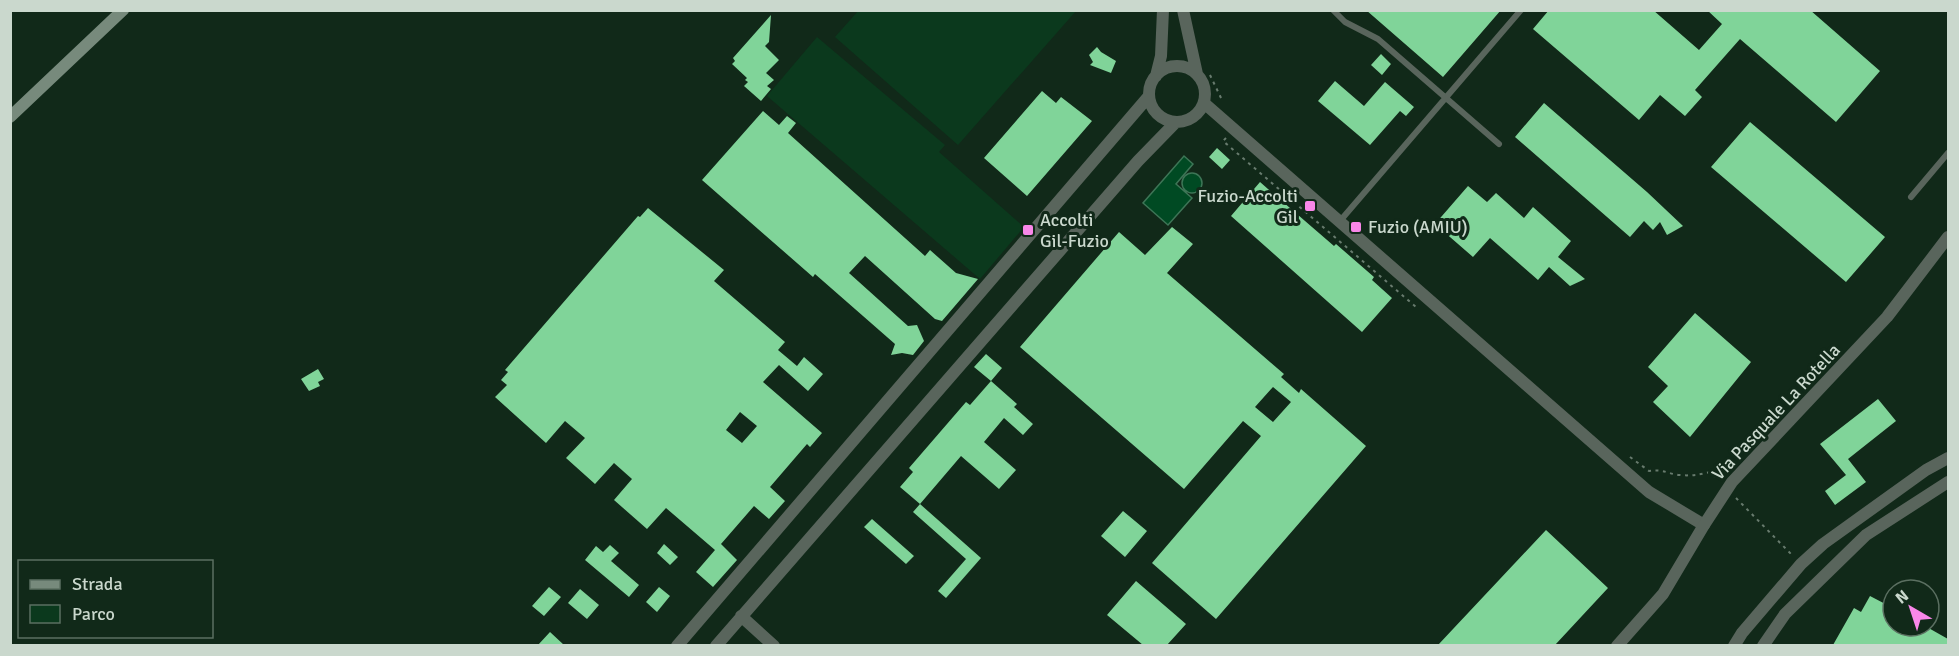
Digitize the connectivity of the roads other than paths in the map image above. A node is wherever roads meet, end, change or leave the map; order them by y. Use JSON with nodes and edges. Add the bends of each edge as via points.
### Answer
{"nodes":[{"id":1,"x":123,"y":10,"type":"edge"},
{"id":2,"x":1163,"y":10,"type":"edge"},
{"id":3,"x":1183,"y":10,"type":"edge"},
{"id":4,"x":1333,"y":10,"type":"edge"},
{"id":5,"x":1521,"y":10,"type":"edge"},
{"id":6,"x":1197,"y":74,"type":"junction"},
{"id":7,"x":1156,"y":76,"type":"junction"},
{"id":8,"x":1149,"y":96,"type":"junction"},
{"id":9,"x":1446,"y":98,"type":"junction"},
{"id":10,"x":1204,"y":102,"type":"junction"},
{"id":11,"x":10,"y":117,"type":"edge"},
{"id":12,"x":1176,"y":122,"type":"junction"},
{"id":13,"x":1499,"y":144,"type":"dead end"},
{"id":14,"x":1948,"y":153,"type":"edge"},
{"id":15,"x":1911,"y":197,"type":"dead end"},
{"id":16,"x":1339,"y":222,"type":"junction"},
{"id":17,"x":1948,"y":237,"type":"edge"},
{"id":18,"x":1948,"y":458,"type":"edge"},
{"id":19,"x":1948,"y":482,"type":"edge"},
{"id":20,"x":1704,"y":525,"type":"junction"},
{"id":21,"x":741,"y":616,"type":"junction"},
{"id":22,"x":677,"y":645,"type":"edge"},
{"id":23,"x":716,"y":645,"type":"edge"},
{"id":24,"x":774,"y":645,"type":"edge"},
{"id":25,"x":1617,"y":645,"type":"edge"},
{"id":26,"x":1734,"y":645,"type":"edge"},
{"id":27,"x":1763,"y":645,"type":"edge"}],
"edges":[{"from":1,"to":11,"type":"main road"},
{"from":2,"to":7,"type":"street"},
{"from":3,"to":6,"type":"street"},
{"from":4,"to":9,"type":"lane","via":[[1346,22],[1378,39]]},
{"from":5,"to":9,"type":"lane"},
{"from":6,"to":7,"type":"street","via":[[1172,67]]},
{"from":6,"to":10,"type":"street","via":[[1204,87]]},
{"from":7,"to":8,"type":"street"},
{"from":8,"to":12,"type":"street","via":[[1155,111]]},
{"from":8,"to":22,"type":"street"},
{"from":9,"to":13,"type":"lane"},
{"from":9,"to":16,"type":"lane"},
{"from":10,"to":12,"type":"street","via":[[1194,117]]},
{"from":10,"to":16,"type":"street"},
{"from":12,"to":21,"type":"street"},
{"from":14,"to":15,"type":"lane"},
{"from":16,"to":20,"type":"street","via":[[1649,492]]},
{"from":17,"to":20,"type":"street","name":"Via Pasquale La Rotella","via":[[1887,317],[1732,483]]},
{"from":18,"to":26,"type":"street","via":[[1823,544],[1801,564]]},
{"from":19,"to":27,"type":"street","via":[[1866,535],[1785,614]]},
{"from":20,"to":25,"type":"street","name":"Via Pasquale La Rotella","via":[[1663,594]]},
{"from":21,"to":23,"type":"street"},
{"from":21,"to":24,"type":"street"}]}
